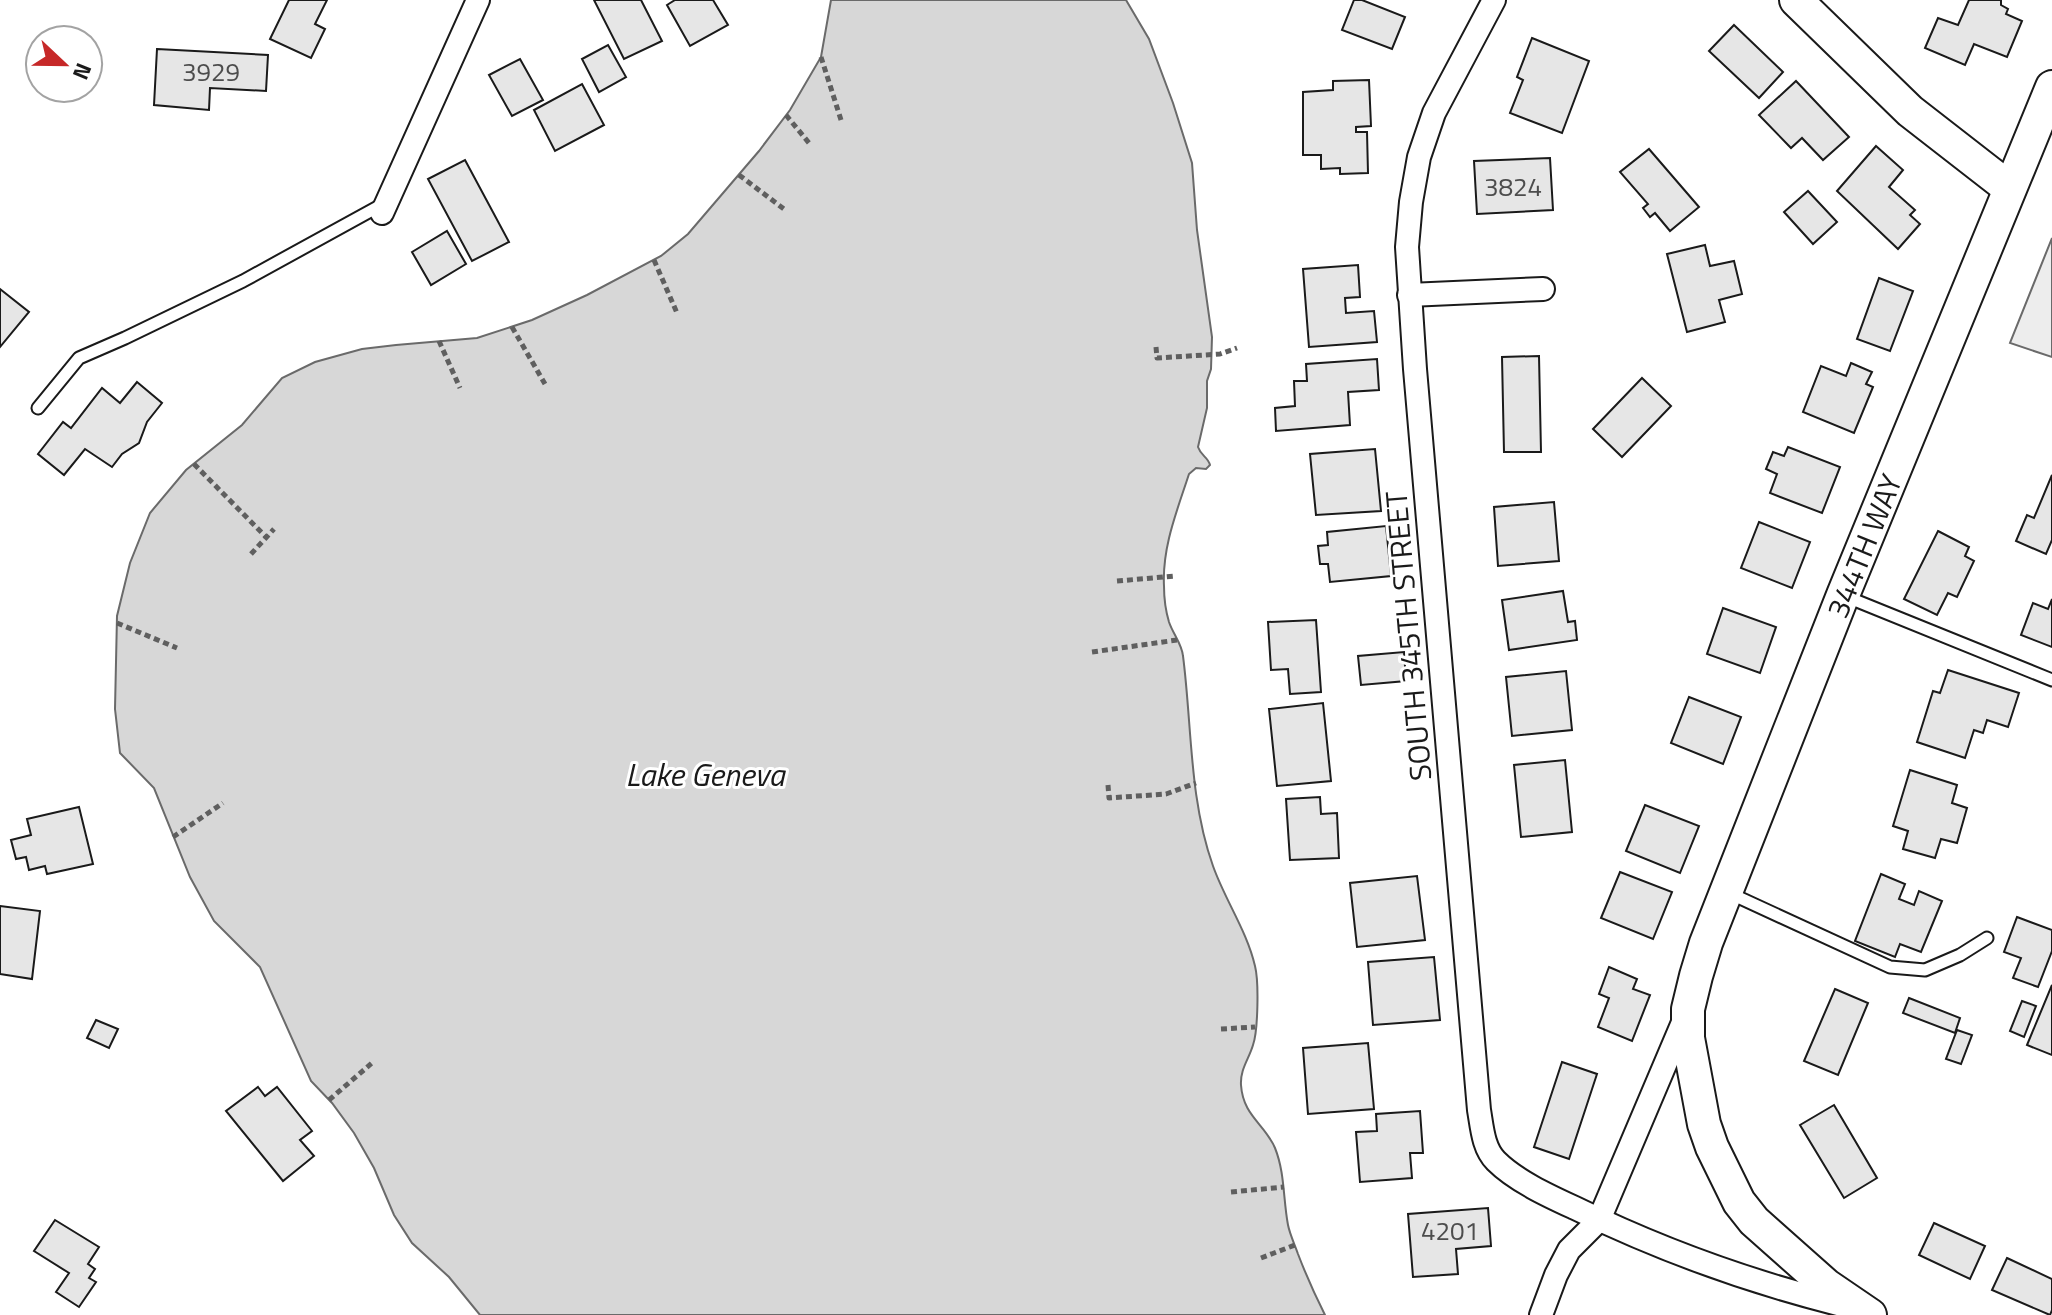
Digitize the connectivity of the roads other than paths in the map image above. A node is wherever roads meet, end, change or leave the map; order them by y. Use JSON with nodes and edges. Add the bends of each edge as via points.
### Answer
{"nodes":[{"id":1,"x":478,"y":0,"type":"edge"},
{"id":2,"x":1494,"y":0,"type":"edge"},
{"id":3,"x":1796,"y":0,"type":"edge"},
{"id":4,"x":2052,"y":87,"type":"edge"},
{"id":5,"x":2009,"y":188,"type":"junction"},
{"id":6,"x":384,"y":208,"type":"joint"},
{"id":7,"x":1543,"y":289,"type":"dead end"},
{"id":8,"x":1409,"y":295,"type":"junction"},
{"id":9,"x":38,"y":408,"type":"dead end"},
{"id":10,"x":1843,"y":595,"type":"junction"},
{"id":11,"x":2052,"y":680,"type":"edge"},
{"id":12,"x":1727,"y":892,"type":"junction"},
{"id":13,"x":1987,"y":938,"type":"dead end"},
{"id":14,"x":1688,"y":1009,"type":"junction"},
{"id":15,"x":1599,"y":1220,"type":"junction"},
{"id":16,"x":1866,"y":1313,"type":"edge"},
{"id":17,"x":1541,"y":1315,"type":"edge"}],
"edges":[{"from":1,"to":6,"type":"street"},
{"from":2,"to":8,"type":"street","name":"SOUTH 345TH STREET","via":[[1434,113],[1419,157],[1407,247]]},
{"from":3,"to":5,"type":"street","via":[[1910,111]]},
{"from":4,"to":5,"type":"street","name":"344TH WAY"},
{"from":5,"to":10,"type":"street","name":"344TH WAY"},
{"from":6,"to":9,"type":"lane","via":[[79,358]]},
{"from":7,"to":8,"type":"street"},
{"from":8,"to":15,"type":"street","name":"SOUTH 345TH STREET","via":[[1483,1133],[1495,1161],[1536,1190]]},
{"from":10,"to":11,"type":"lane"},
{"from":10,"to":12,"type":"street","name":"344TH WAY"},
{"from":12,"to":13,"type":"lane","via":[[1890,967],[1925,970]]},
{"from":12,"to":14,"type":"street","name":"344TH WAY"},
{"from":14,"to":15,"type":"street"},
{"from":14,"to":16,"type":"street","name":"344TH WAY","via":[[1704,1124],[1739,1202],[1779,1245]]},
{"from":15,"to":16,"type":"street","name":"SOUTH 345TH STREET","via":[[1750,1278]]},
{"from":15,"to":17,"type":"street","via":[[1569,1250]]}]}
